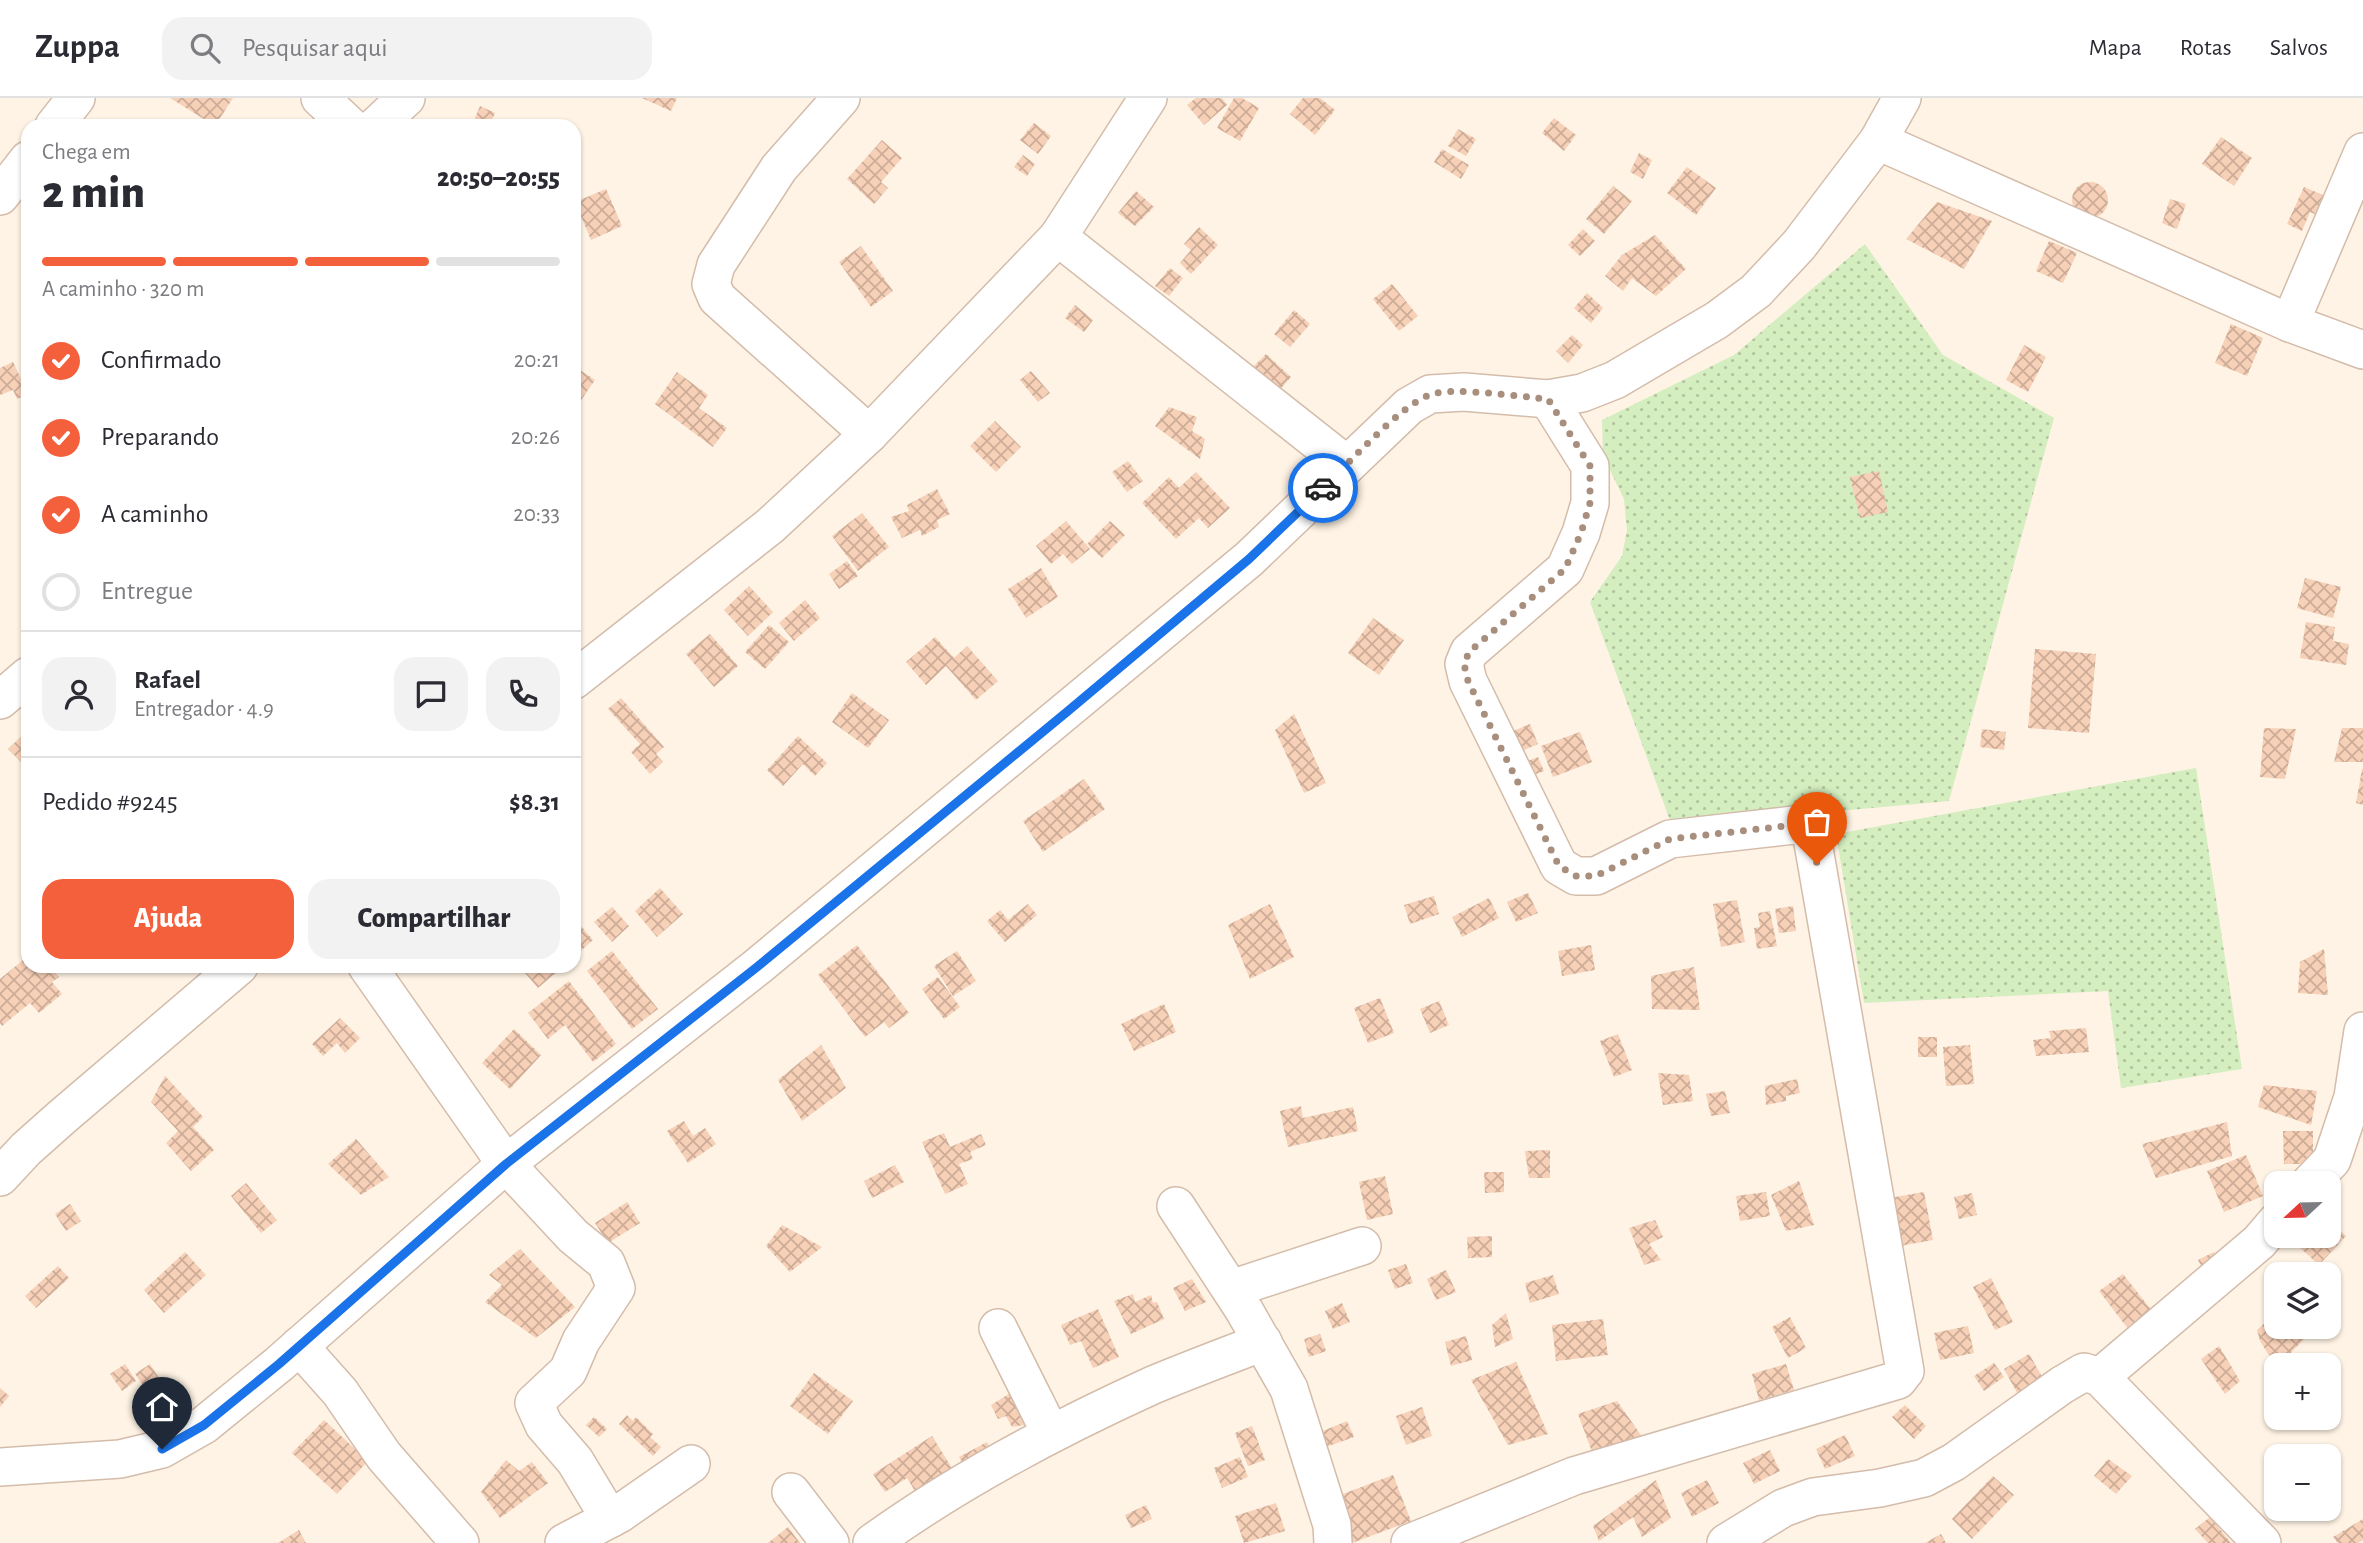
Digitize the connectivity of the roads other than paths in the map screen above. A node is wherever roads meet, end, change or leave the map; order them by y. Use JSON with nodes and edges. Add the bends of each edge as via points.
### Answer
{"nodes":[{"id":1,"x":76,"y":98,"type":"edge"},
{"id":2,"x":320,"y":98,"type":"edge"},
{"id":3,"x":406,"y":98,"type":"edge"},
{"id":4,"x":841,"y":98,"type":"edge"},
{"id":5,"x":1148,"y":98,"type":"edge"},
{"id":6,"x":1902,"y":98,"type":"edge"},
{"id":7,"x":60,"y":119,"type":"edge"},
{"id":8,"x":342,"y":119,"type":"edge"},
{"id":9,"x":384,"y":119,"type":"edge"},
{"id":10,"x":1878,"y":141,"type":"junction"},
{"id":11,"x":2363,"y":152,"type":"edge"},
{"id":12,"x":21,"y":169,"type":"edge"},
{"id":13,"x":0,"y":196,"type":"edge"},
{"id":14,"x":1058,"y":237,"type":"junction"},
{"id":15,"x":2290,"y":323,"type":"junction"},
{"id":16,"x":2363,"y":350,"type":"edge"},
{"id":17,"x":1548,"y":399,"type":"junction"},
{"id":18,"x":869,"y":434,"type":"junction"},
{"id":19,"x":1347,"y":465,"type":"junction"},
{"id":20,"x":581,"y":674,"type":"edge"},
{"id":21,"x":21,"y":682,"type":"edge"},
{"id":22,"x":0,"y":700,"type":"edge"},
{"id":23,"x":231,"y":973,"type":"edge"},
{"id":24,"x":372,"y":973,"type":"edge"},
{"id":25,"x":2363,"y":1031,"type":"edge"},
{"id":26,"x":506,"y":1164,"type":"junction"},
{"id":27,"x":2321,"y":1171,"type":"edge"},
{"id":28,"x":0,"y":1177,"type":"edge"},
{"id":29,"x":1176,"y":1206,"type":"dead end"},
{"id":30,"x":2264,"y":1236,"type":"edge"},
{"id":31,"x":1362,"y":1246,"type":"dead end"},
{"id":32,"x":1231,"y":1289,"type":"junction"},
{"id":33,"x":998,"y":1328,"type":"dead end"},
{"id":34,"x":1263,"y":1342,"type":"junction"},
{"id":35,"x":299,"y":1346,"type":"junction"},
{"id":36,"x":2100,"y":1377,"type":"junction"},
{"id":37,"x":1051,"y":1434,"type":"junction"},
{"id":38,"x":691,"y":1464,"type":"dead end"},
{"id":39,"x":0,"y":1467,"type":"edge"},
{"id":40,"x":792,"y":1492,"type":"dead end"},
{"id":41,"x":610,"y":1519,"type":"junction"},
{"id":42,"x":460,"y":1543,"type":"edge"},
{"id":43,"x":564,"y":1543,"type":"edge"},
{"id":44,"x":830,"y":1543,"type":"edge"},
{"id":45,"x":872,"y":1543,"type":"edge"},
{"id":46,"x":1333,"y":1543,"type":"edge"},
{"id":47,"x":1410,"y":1543,"type":"edge"},
{"id":48,"x":1726,"y":1543,"type":"edge"},
{"id":49,"x":2262,"y":1543,"type":"edge"}],
"edges":[{"from":1,"to":7,"type":"street"},
{"from":2,"to":8,"type":"street"},
{"from":3,"to":9,"type":"street"},
{"from":4,"to":18,"type":"street","via":[[779,168],[716,265],[711,284],[717,298]]},
{"from":5,"to":14,"type":"street"},
{"from":6,"to":10,"type":"street"},
{"from":10,"to":15,"type":"street"},
{"from":10,"to":17,"type":"street","via":[[1799,245],[1756,290],[1717,320],[1615,380],[1582,393]]},
{"from":11,"to":15,"type":"street"},
{"from":12,"to":13,"type":"street"},
{"from":14,"to":18,"type":"street"},
{"from":14,"to":19,"type":"street"},
{"from":15,"to":16,"type":"street"},
{"from":17,"to":19,"type":"street","via":[[1430,394],[1409,406]]},
{"from":17,"to":47,"type":"street","via":[[1590,466],[1590,503],[1565,569],[1469,652],[1464,664],[1468,681],[1559,866],[1576,876],[1596,876],[1670,839],[1794,825],[1808,828],[1905,1371],[1898,1381],[1574,1476]]},
{"from":18,"to":20,"type":"street","via":[[770,526]]},
{"from":19,"to":26,"type":"street","via":[[1249,559],[1068,711],[757,967]]},
{"from":21,"to":22,"type":"street"},
{"from":23,"to":28,"type":"street","via":[[62,1117]]},
{"from":24,"to":26,"type":"street"},
{"from":25,"to":27,"type":"street","via":[[2353,1097],[2332,1160]]},
{"from":26,"to":35,"type":"street"},
{"from":26,"to":41,"type":"street","via":[[573,1236],[606,1262],[616,1288],[581,1341],[568,1371],[534,1403]]},
{"from":29,"to":32,"type":"street"},
{"from":30,"to":36,"type":"street"},
{"from":31,"to":32,"type":"street"},
{"from":32,"to":34,"type":"street"},
{"from":33,"to":37,"type":"street"},
{"from":34,"to":37,"type":"street","via":[[1154,1385]]},
{"from":34,"to":46,"type":"street","via":[[1289,1389],[1332,1525]]},
{"from":35,"to":39,"type":"street","via":[[204,1425],[162,1449],[120,1460]]},
{"from":35,"to":42,"type":"street","via":[[340,1392],[384,1456]]},
{"from":36,"to":48,"type":"street","via":[[2084,1372],[1924,1478],[1813,1497],[1783,1508]]},
{"from":36,"to":49,"type":"street"},
{"from":37,"to":45,"type":"street"},
{"from":38,"to":41,"type":"street"},
{"from":40,"to":44,"type":"street"},
{"from":41,"to":43,"type":"street"}]}
